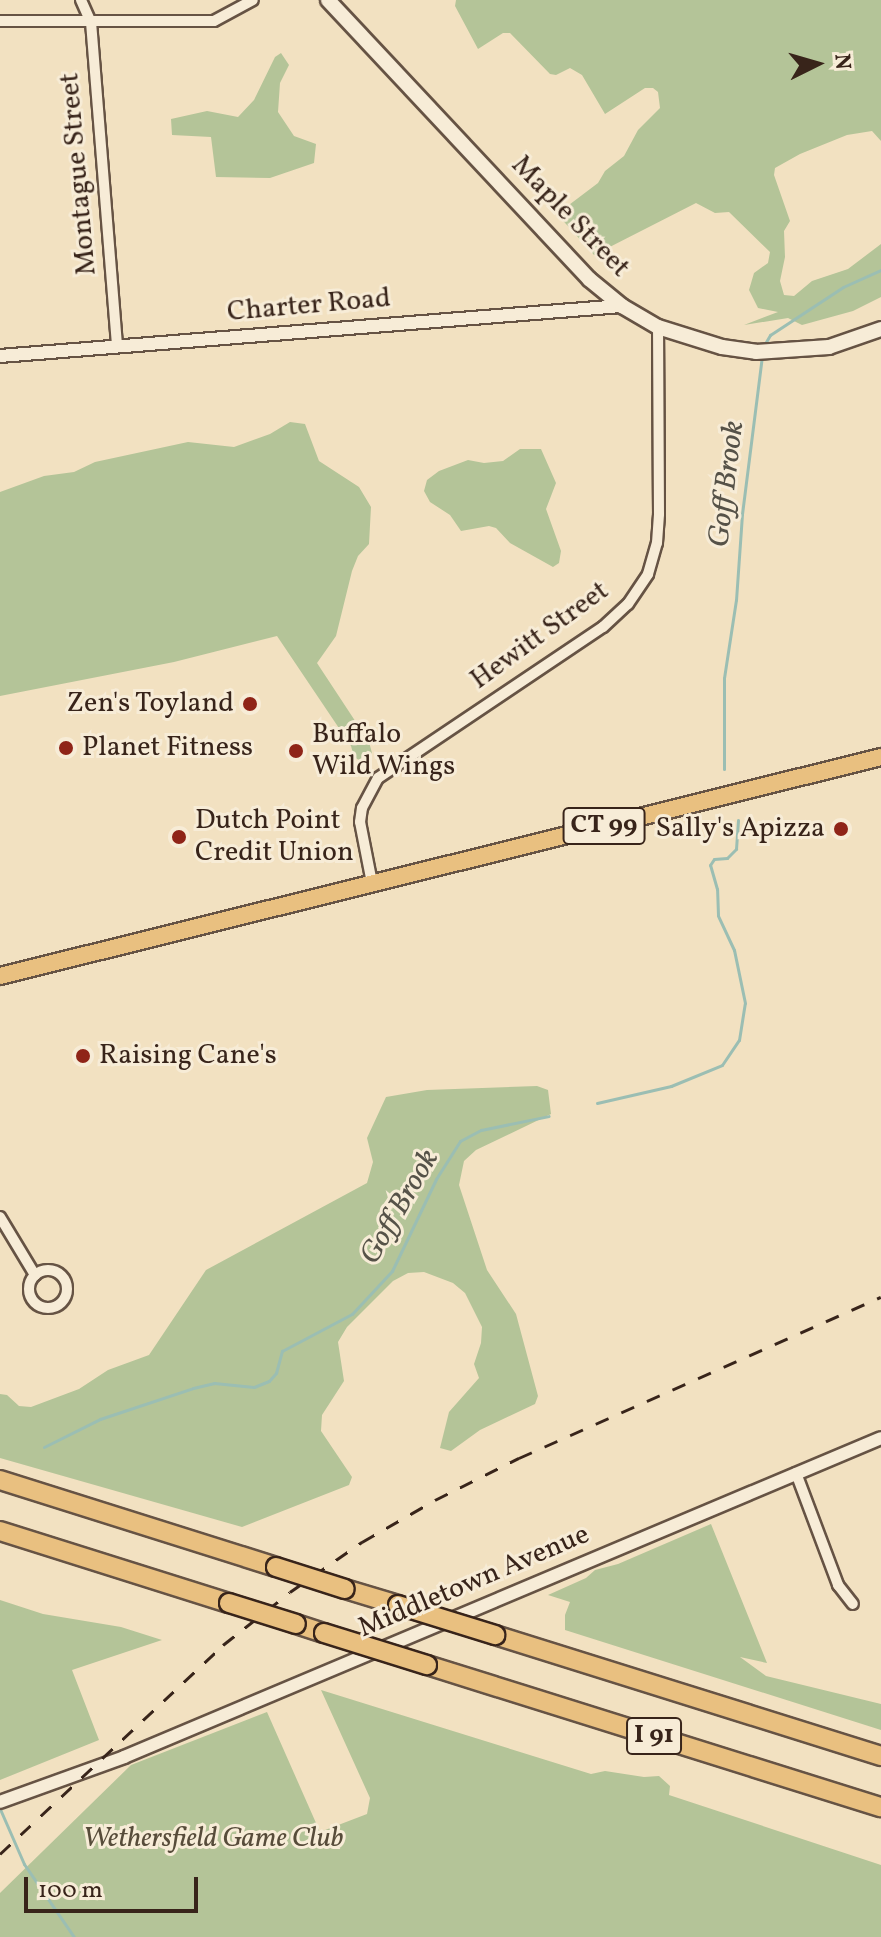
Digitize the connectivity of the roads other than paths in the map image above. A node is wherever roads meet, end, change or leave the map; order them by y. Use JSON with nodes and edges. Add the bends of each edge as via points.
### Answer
{"nodes":[{"id":1,"x":81,"y":0,"type":"edge"},
{"id":2,"x":253,"y":0,"type":"edge"},
{"id":3,"x":328,"y":0,"type":"edge"},
{"id":4,"x":0,"y":21,"type":"edge"},
{"id":5,"x":91,"y":22,"type":"junction"},
{"id":6,"x":622,"y":306,"type":"junction"},
{"id":7,"x":658,"y":327,"type":"junction"},
{"id":8,"x":881,"y":329,"type":"edge"},
{"id":9,"x":117,"y":346,"type":"junction"},
{"id":10,"x":0,"y":356,"type":"edge"},
{"id":11,"x":881,"y":757,"type":"edge"},
{"id":12,"x":372,"y":883,"type":"junction"},
{"id":13,"x":0,"y":976,"type":"edge"},
{"id":14,"x":0,"y":1217,"type":"edge"},
{"id":15,"x":35,"y":1275,"type":"dead end"},
{"id":16,"x":881,"y":1438,"type":"edge"},
{"id":17,"x":796,"y":1473,"type":"junction"},
{"id":18,"x":0,"y":1480,"type":"edge"},
{"id":19,"x":0,"y":1531,"type":"edge"},
{"id":20,"x":853,"y":1604,"type":"dead end"},
{"id":21,"x":881,"y":1756,"type":"edge"},
{"id":22,"x":4,"y":1801,"type":"edge"},
{"id":23,"x":881,"y":1807,"type":"edge"}],
"edges":[{"from":1,"to":5,"type":"street","name":"Montague Street"},
{"from":2,"to":5,"type":"street","via":[[214,21]]},
{"from":3,"to":6,"type":"main road","name":"Maple Street","via":[[589,279]]},
{"from":4,"to":5,"type":"street"},
{"from":5,"to":9,"type":"street","name":"Montague Street"},
{"from":6,"to":7,"type":"main road","name":"Maple Street"},
{"from":6,"to":9,"type":"street","name":"Charter Road"},
{"from":7,"to":8,"type":"main road","name":"Maple Street","via":[[722,347],[764,352],[829,347]]},
{"from":7,"to":12,"type":"street","name":"Hewitt Street","via":[[659,514],[648,574],[628,604],[603,627],[378,778],[360,822]]},
{"from":9,"to":10,"type":"street","name":"Charter Road"},
{"from":11,"to":12,"type":"main road","number":"CT 99"},
{"from":12,"to":13,"type":"main road","number":"CT 99"},
{"from":14,"to":15,"type":"street"},
{"from":16,"to":17,"type":"street","name":"Middletown Avenue"},
{"from":17,"to":20,"type":"street","via":[[838,1585]]},
{"from":17,"to":22,"type":"street","name":"Middletown Avenue","via":[[87,1772]]},
{"from":18,"to":21,"type":"highway","number":"I 91","bridge":true},
{"from":19,"to":23,"type":"highway","number":"I 91","bridge":true}]}
